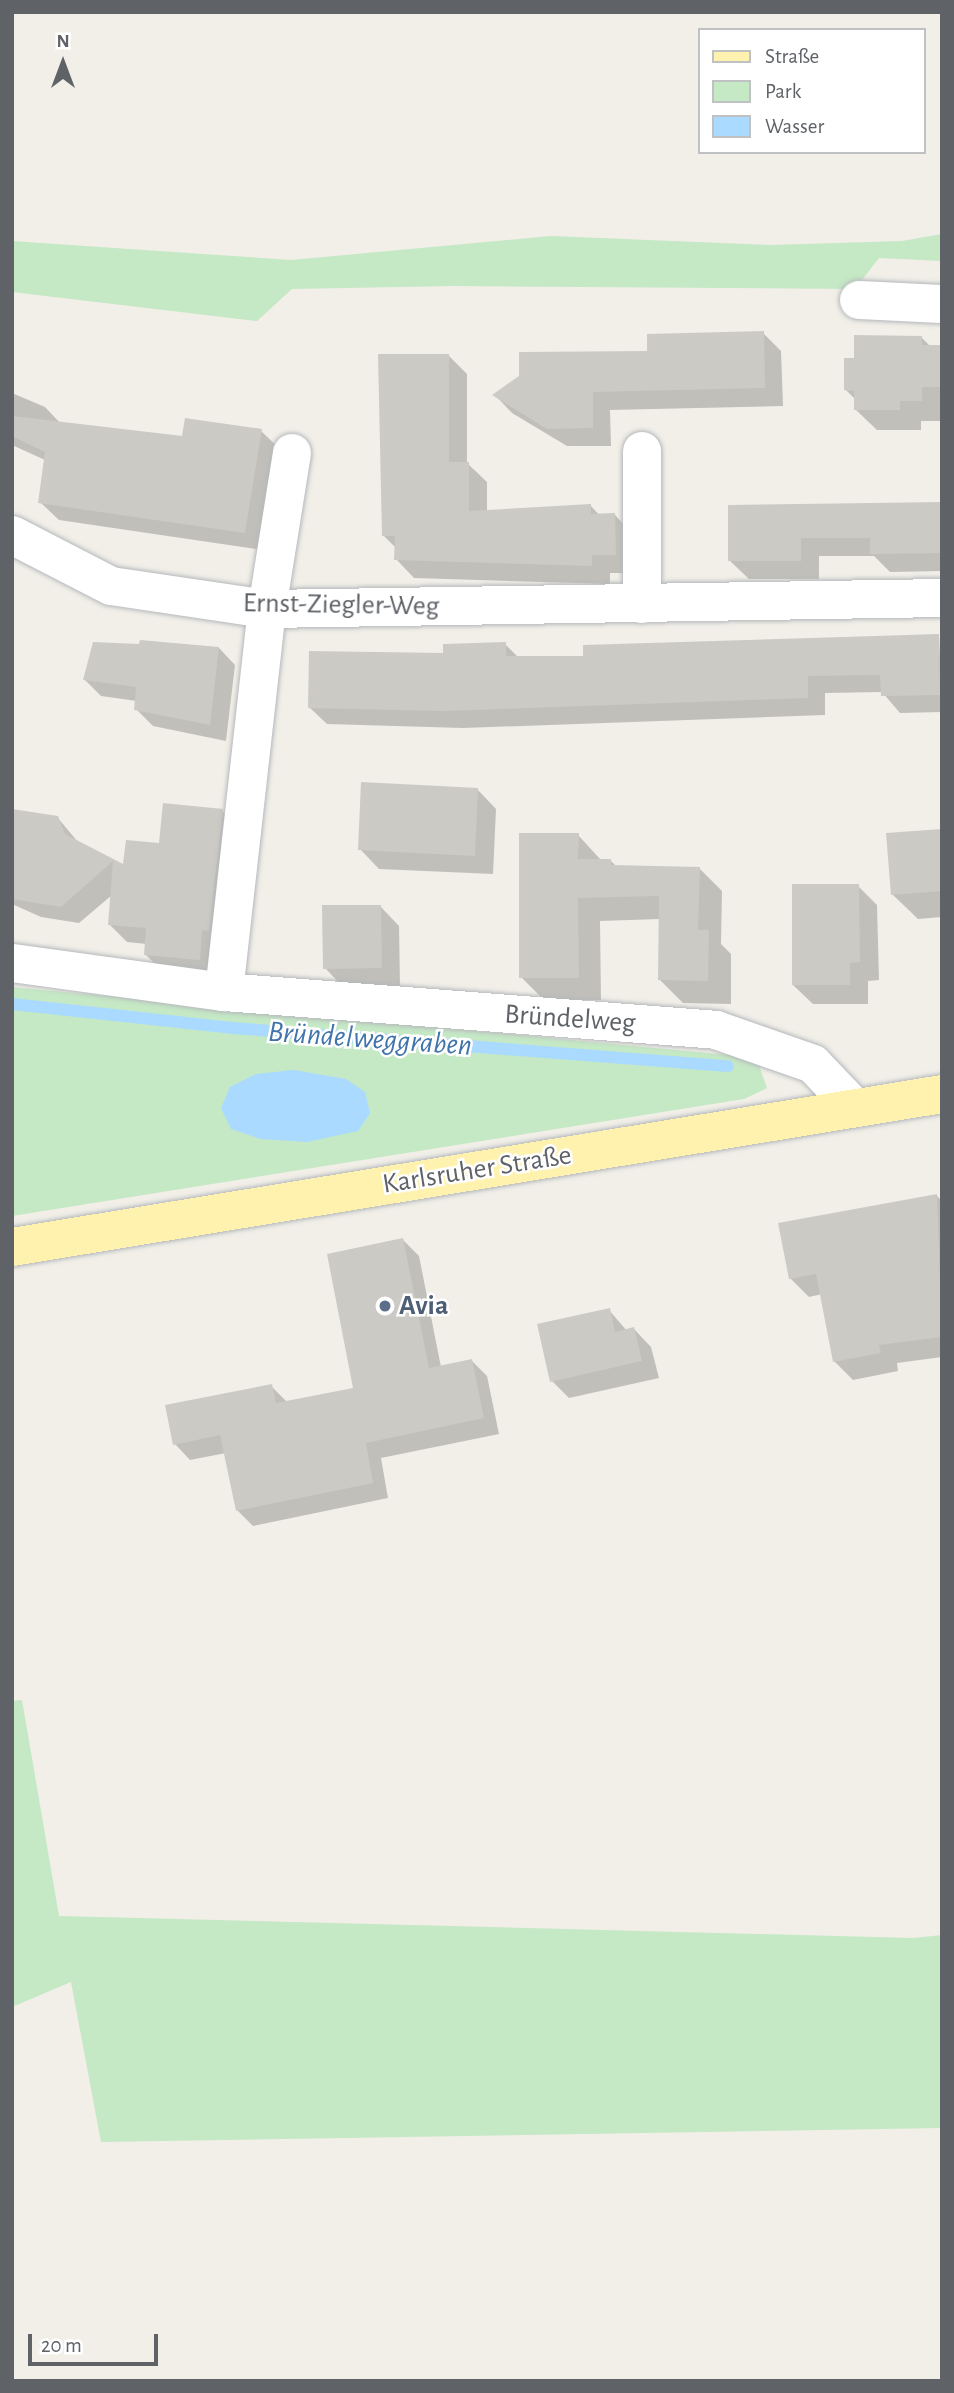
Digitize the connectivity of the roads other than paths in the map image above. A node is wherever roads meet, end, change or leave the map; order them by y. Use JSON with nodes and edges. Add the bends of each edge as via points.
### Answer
{"nodes":[{"id":1,"x":859,"y":300,"type":"dead end"},
{"id":2,"x":942,"y":304,"type":"edge"},
{"id":3,"x":642,"y":451,"type":"dead end"},
{"id":4,"x":292,"y":453,"type":"dead end"},
{"id":5,"x":12,"y":535,"type":"edge"},
{"id":6,"x":942,"y":598,"type":"edge"},
{"id":7,"x":642,"y":604,"type":"junction"},
{"id":8,"x":267,"y":609,"type":"junction"},
{"id":9,"x":12,"y":962,"type":"edge"},
{"id":10,"x":224,"y":992,"type":"junction"},
{"id":11,"x":942,"y":1094,"type":"edge"},
{"id":12,"x":853,"y":1107,"type":"junction"},
{"id":13,"x":12,"y":1247,"type":"edge"}],
"edges":[{"from":1,"to":2,"type":"street"},
{"from":3,"to":7,"type":"street"},
{"from":4,"to":8,"type":"street"},
{"from":5,"to":8,"type":"street","name":"Ernst-Ziegler-Weg","via":[[111,586]]},
{"from":6,"to":7,"type":"street","name":"Ernst-Ziegler-Weg"},
{"from":7,"to":8,"type":"street","name":"Ernst-Ziegler-Weg"},
{"from":8,"to":10,"type":"street"},
{"from":9,"to":10,"type":"street","name":"Bründelweg"},
{"from":10,"to":12,"type":"street","name":"Bründelweg","via":[[716,1030],[813,1064]]},
{"from":11,"to":12,"type":"main road","name":"Karlsruher Straße"},
{"from":12,"to":13,"type":"main road","name":"Karlsruher Straße"}]}
